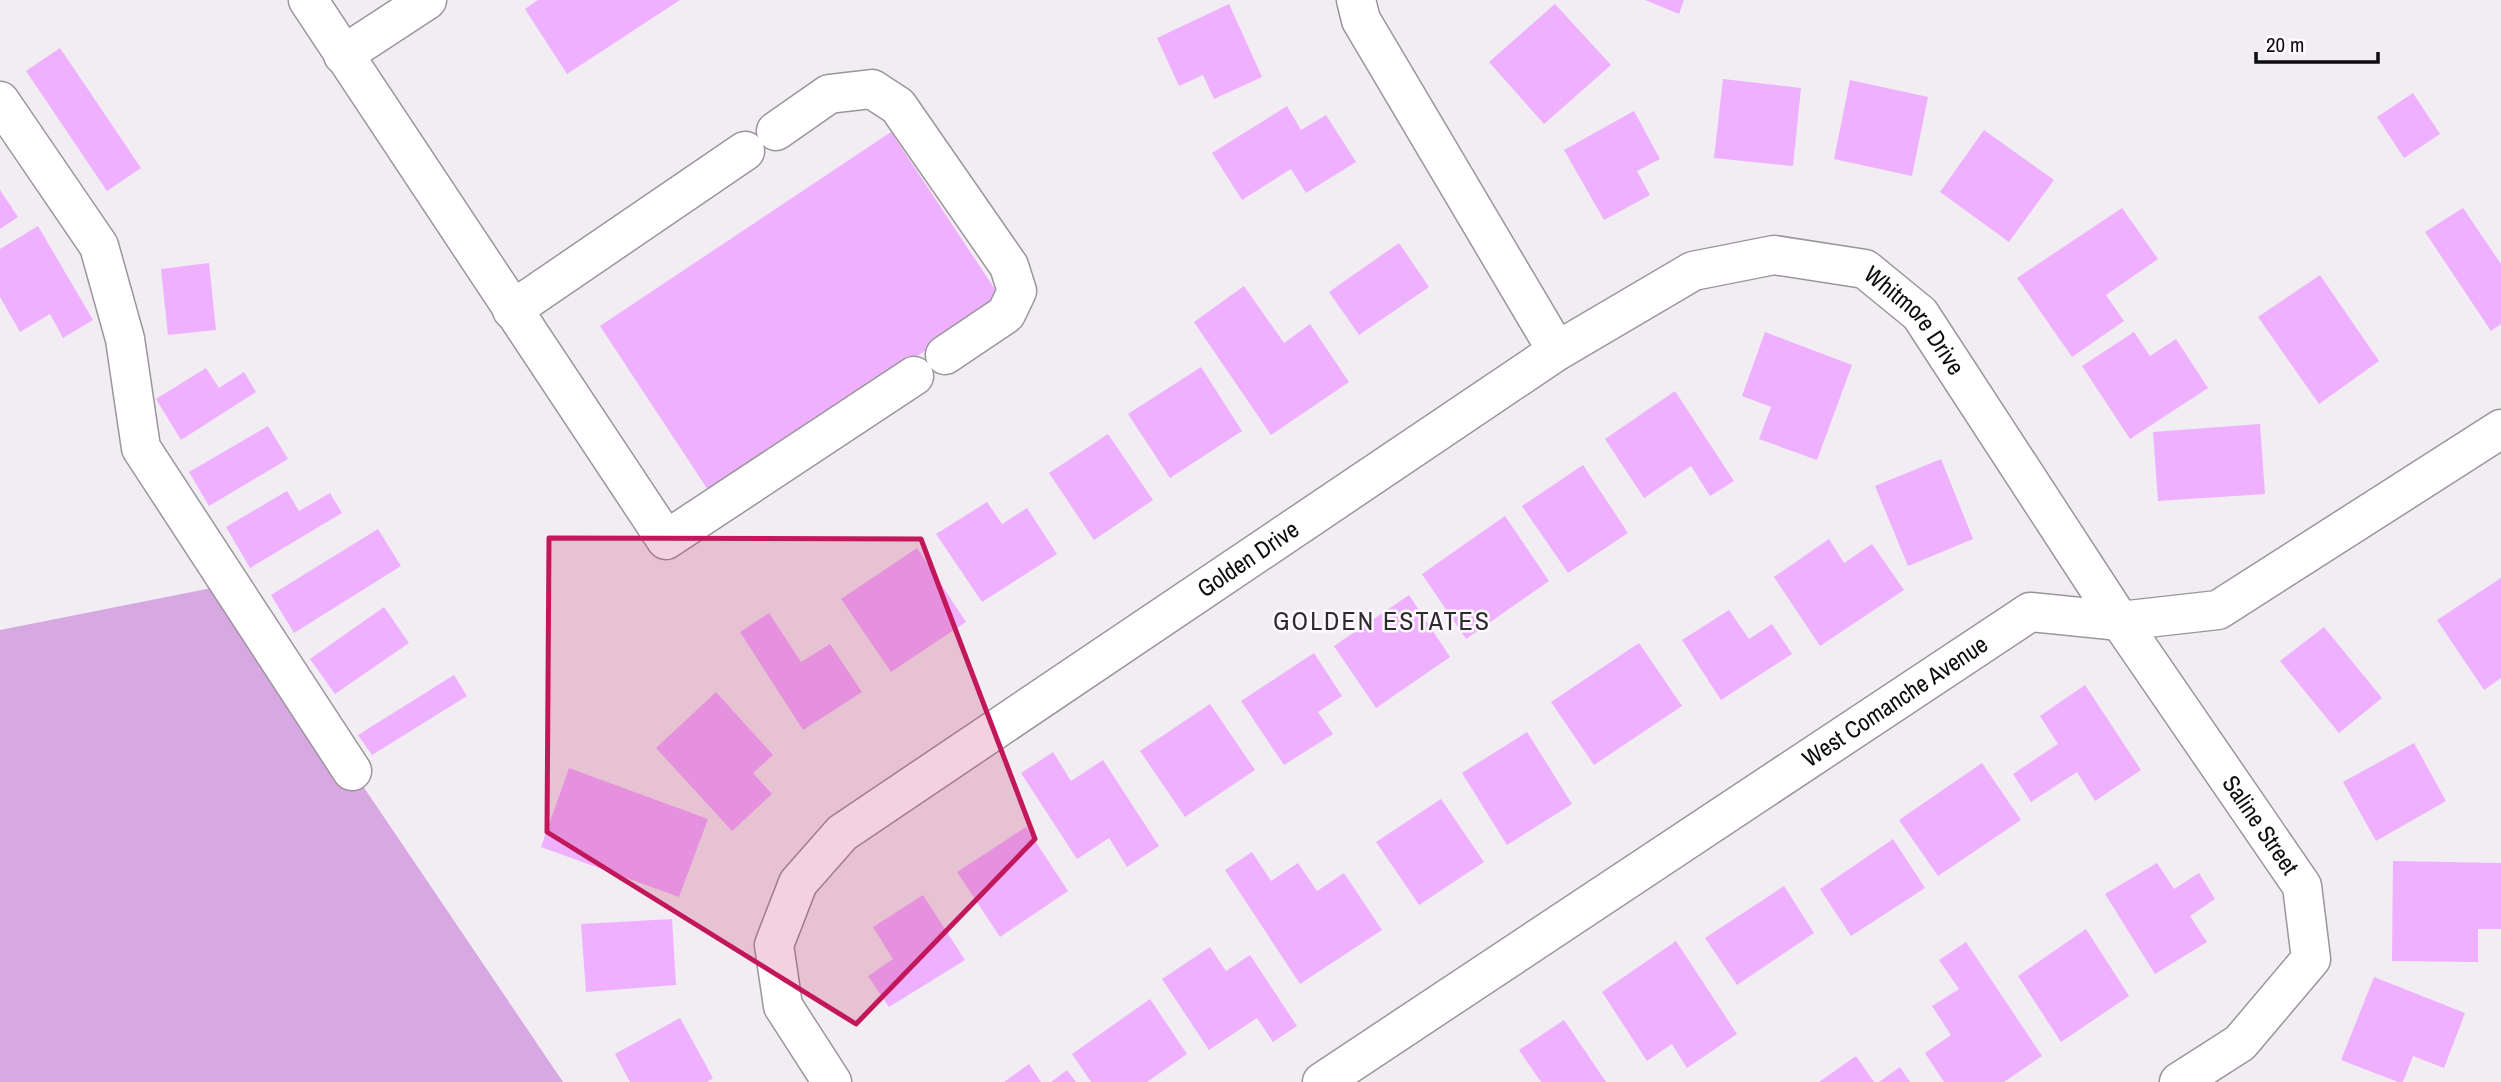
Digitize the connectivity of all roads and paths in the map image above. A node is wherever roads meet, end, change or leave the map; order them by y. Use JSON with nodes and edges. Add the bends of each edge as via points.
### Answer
{"nodes":[{"id":1,"x":308,"y":0,"type":"edge"},
{"id":2,"x":1356,"y":0,"type":"edge"},
{"id":3,"x":422,"y":1,"type":"edge"},
{"id":4,"x":344,"y":55,"type":"junction"},
{"id":5,"x":0,"y":101,"type":"edge"},
{"id":6,"x":512,"y":310,"type":"junction"},
{"id":7,"x":1557,"y":352,"type":"junction"},
{"id":8,"x":945,"y":355,"type":"dead end"},
{"id":9,"x":914,"y":376,"type":"dead end"},
{"id":10,"x":2501,"y":429,"type":"edge"},
{"id":11,"x":2120,"y":621,"type":"junction"},
{"id":12,"x":352,"y":771,"type":"dead end"},
{"id":13,"x":832,"y":1082,"type":"edge"},
{"id":14,"x":1322,"y":1082,"type":"edge"},
{"id":15,"x":2179,"y":1082,"type":"edge"}],
"edges":[{"from":1,"to":4,"type":"street"},
{"from":2,"to":7,"type":"street","via":[[1361,20]]},
{"from":3,"to":4,"type":"street"},
{"from":4,"to":6,"type":"street"},
{"from":5,"to":12,"type":"street","via":[[99,246],[125,339],[141,448]]},
{"from":6,"to":8,"type":"street","via":[[829,94],[872,89],[898,106],[1009,266],[1017,291],[1006,314]]},
{"from":6,"to":9,"type":"street","via":[[666,540]]},
{"from":7,"to":11,"type":"street","name":"Whitmore Drive","via":[[1693,271],[1774,255],[1865,269],[1920,314]]},
{"from":7,"to":13,"type":"street","name":"Golden Drive","via":[[842,833],[798,883],[774,945],[783,1006]]},
{"from":10,"to":11,"type":"street","name":"West Comanche Avenue","via":[[2218,610]]},
{"from":11,"to":14,"type":"street","name":"West Comanche Avenue","via":[[2030,612]]},
{"from":11,"to":15,"type":"street","name":"Saline Street","via":[[2302,886],[2311,959],[2239,1043]]}]}
